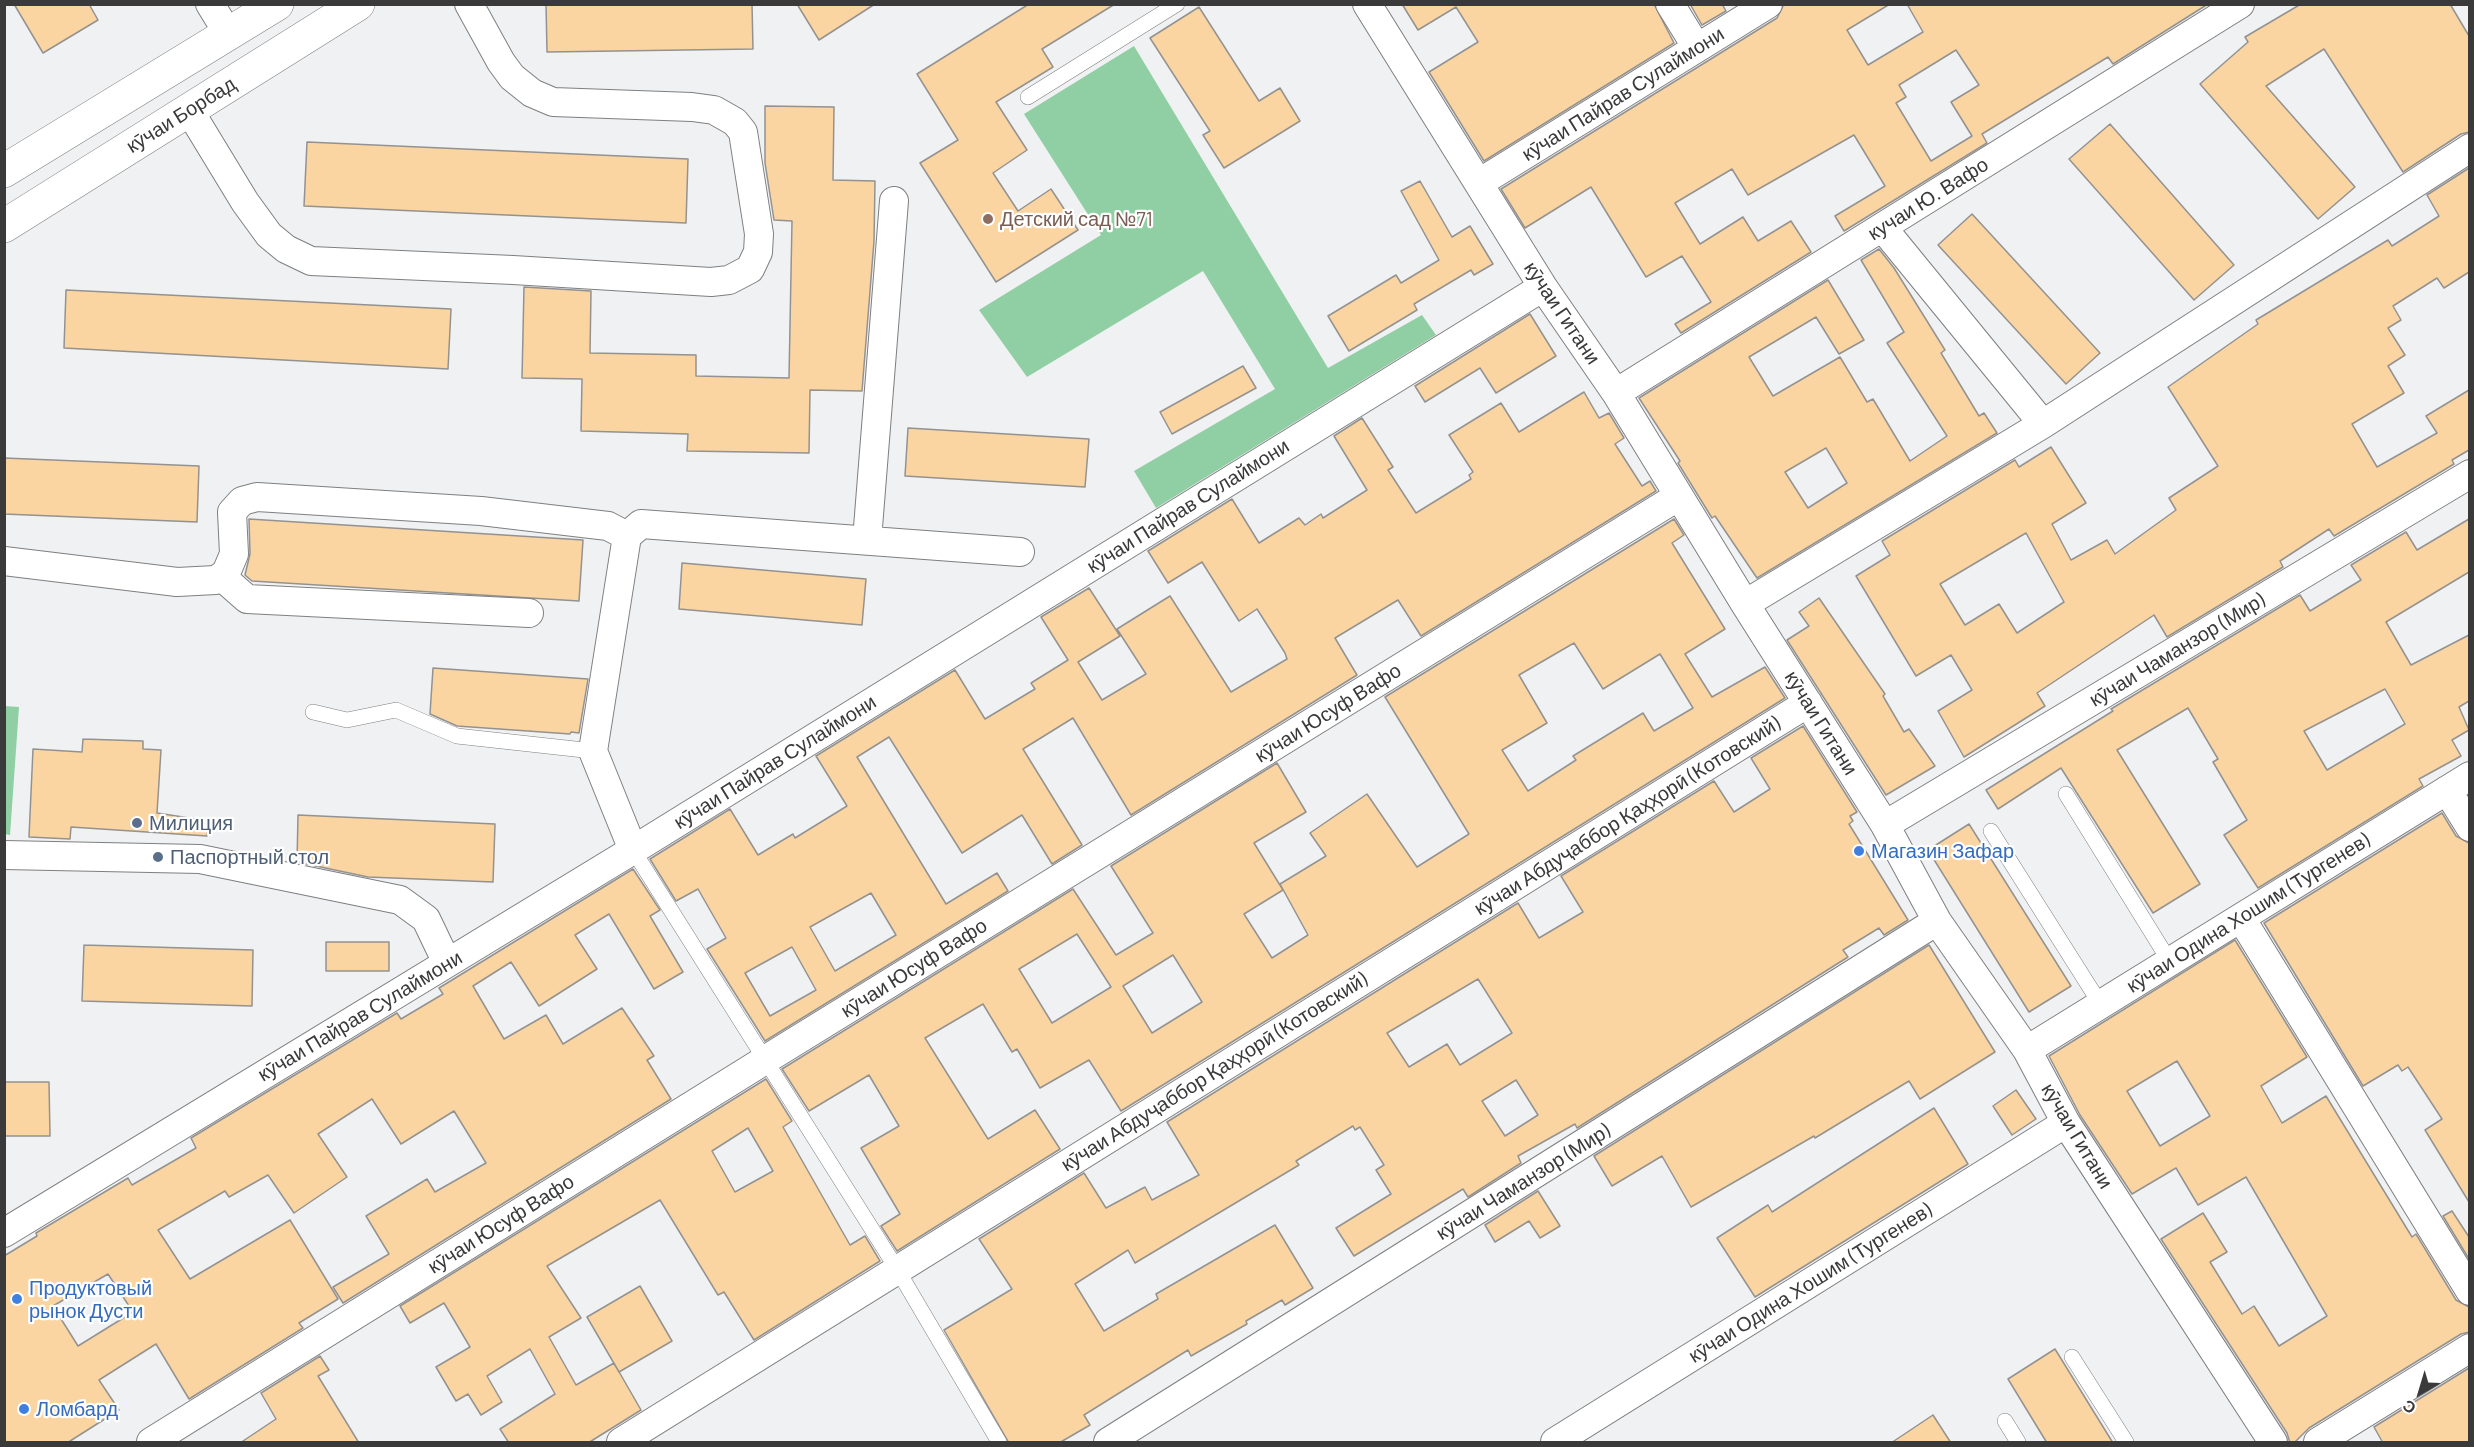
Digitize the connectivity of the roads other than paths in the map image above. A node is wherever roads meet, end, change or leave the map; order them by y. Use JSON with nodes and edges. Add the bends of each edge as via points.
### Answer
{"nodes":[{"id":1,"x":210,"y":4,"type":"edge"},
{"id":2,"x":277,"y":4,"type":"edge"},
{"id":3,"x":358,"y":4,"type":"edge"},
{"id":4,"x":468,"y":4,"type":"edge"},
{"id":5,"x":1177,"y":4,"type":"edge"},
{"id":6,"x":1367,"y":4,"type":"edge"},
{"id":7,"x":1670,"y":4,"type":"edge"},
{"id":8,"x":1768,"y":4,"type":"edge"},
{"id":9,"x":2240,"y":4,"type":"edge"},
{"id":10,"x":229,"y":35,"type":"junction"},
{"id":11,"x":1697,"y":48,"type":"junction"},
{"id":12,"x":1028,"y":97,"type":"dead end"},
{"id":13,"x":189,"y":110,"type":"junction"},
{"id":14,"x":2469,"y":148,"type":"edge"},
{"id":15,"x":4,"y":171,"type":"edge"},
{"id":16,"x":1479,"y":183,"type":"junction"},
{"id":17,"x":894,"y":201,"type":"dead end"},
{"id":18,"x":4,"y":226,"type":"edge"},
{"id":19,"x":1882,"y":227,"type":"junction"},
{"id":20,"x":1542,"y":287,"type":"junction"},
{"id":21,"x":1616,"y":393,"type":"junction"},
{"id":22,"x":2043,"y":424,"type":"junction"},
{"id":23,"x":2469,"y":474,"type":"edge"},
{"id":24,"x":1679,"y":496,"type":"junction"},
{"id":25,"x":627,"y":536,"type":"junction"},
{"id":26,"x":867,"y":540,"type":"junction"},
{"id":27,"x":1020,"y":552,"type":"dead end"},
{"id":28,"x":4,"y":561,"type":"edge"},
{"id":29,"x":222,"y":577,"type":"junction"},
{"id":30,"x":1745,"y":604,"type":"junction"},
{"id":31,"x":529,"y":613,"type":"dead end"},
{"id":32,"x":1808,"y":704,"type":"junction"},
{"id":33,"x":313,"y":712,"type":"dead end"},
{"id":34,"x":593,"y":751,"type":"junction"},
{"id":35,"x":2458,"y":783,"type":"edge"},
{"id":36,"x":2066,"y":794,"type":"dead end"},
{"id":37,"x":1885,"y":825,"type":"junction"},
{"id":38,"x":2469,"y":827,"type":"edge"},
{"id":39,"x":1991,"y":831,"type":"dead end"},
{"id":40,"x":633,"y":849,"type":"junction"},
{"id":41,"x":4,"y":855,"type":"edge"},
{"id":42,"x":2241,"y":918,"type":"junction"},
{"id":43,"x":1937,"y":921,"type":"junction"},
{"id":44,"x":2170,"y":962,"type":"junction"},
{"id":45,"x":447,"y":963,"type":"junction"},
{"id":46,"x":2101,"y":1005,"type":"junction"},
{"id":47,"x":2027,"y":1050,"type":"junction"},
{"id":48,"x":765,"y":1060,"type":"junction"},
{"id":49,"x":2066,"y":1123,"type":"junction"},
{"id":50,"x":4,"y":1233,"type":"edge"},
{"id":51,"x":897,"y":1269,"type":"junction"},
{"id":52,"x":2469,"y":1291,"type":"edge"},
{"id":53,"x":2469,"y":1348,"type":"edge"},
{"id":54,"x":2072,"y":1358,"type":"dead end"},
{"id":55,"x":2005,"y":1421,"type":"dead end"},
{"id":56,"x":151,"y":1443,"type":"edge"},
{"id":57,"x":621,"y":1443,"type":"edge"},
{"id":58,"x":999,"y":1443,"type":"edge"},
{"id":59,"x":1108,"y":1443,"type":"edge"},
{"id":60,"x":1555,"y":1443,"type":"edge"},
{"id":61,"x":2018,"y":1443,"type":"edge"},
{"id":62,"x":2126,"y":1443,"type":"edge"},
{"id":63,"x":2273,"y":1443,"type":"edge"},
{"id":64,"x":2318,"y":1443,"type":"edge"}],
"edges":[{"from":1,"to":10,"type":"street"},
{"from":2,"to":10,"type":"main road"},
{"from":3,"to":13,"type":"main road","name":"кӯчаи Борбад"},
{"from":4,"to":13,"type":"street","via":[[501,63],[532,93],[553,102],[714,110],[735,122],[742,132],[759,234],[758,252],[750,269],[729,280],[711,282],[311,261],[269,235]]},
{"from":5,"to":12,"type":"lane"},
{"from":6,"to":16,"type":"street","name":"кӯчаи Гитани"},
{"from":7,"to":11,"type":"street"},
{"from":8,"to":11,"type":"street","name":"кӯчаи Пайрав Сулаймони"},
{"from":9,"to":19,"type":"street","name":"кучаи Ю. Вафо"},
{"from":10,"to":15,"type":"main road"},
{"from":11,"to":16,"type":"street","name":"кӯчаи Пайрав Сулаймони"},
{"from":13,"to":18,"type":"main road","name":"кӯчаи Борбад"},
{"from":14,"to":22,"type":"street"},
{"from":16,"to":20,"type":"street","name":"кӯчаи Гитани"},
{"from":17,"to":26,"type":"street"},
{"from":19,"to":21,"type":"street","name":"кучаи Ю. Вафо"},
{"from":19,"to":22,"type":"street"},
{"from":20,"to":21,"type":"street","name":"кӯчаи Гитани"},
{"from":20,"to":40,"type":"street","name":"кӯчаи Пайрав Сулаймони"},
{"from":21,"to":24,"type":"street","name":"кӯчаи Гитани"},
{"from":22,"to":30,"type":"street"},
{"from":23,"to":37,"type":"street","name":"кӯчаи Чаманзор (Мир)"},
{"from":24,"to":30,"type":"street","name":"кӯчаи Гитани"},
{"from":24,"to":48,"type":"street","name":"кӯчаи Юсуф Вафо"},
{"from":25,"to":26,"type":"street","via":[[641,524]]},
{"from":25,"to":29,"type":"street","via":[[608,526],[481,511],[257,497],[242,501],[232,512],[234,554],[232,565]]},
{"from":25,"to":34,"type":"street"},
{"from":26,"to":27,"type":"street"},
{"from":28,"to":29,"type":"street","via":[[177,582],[197,583]]},
{"from":29,"to":31,"type":"street","via":[[247,599]]},
{"from":30,"to":32,"type":"street","name":"кӯчаи Гитани"},
{"from":32,"to":37,"type":"street","name":"кӯчаи Гитани"},
{"from":32,"to":51,"type":"street","name":"кӯчаи Абдуҷаббор Қаҳҳорӣ (Котовский)"},
{"from":33,"to":34,"type":"lane","via":[[347,720],[396,710],[457,736]]},
{"from":34,"to":40,"type":"street"},
{"from":35,"to":38,"type":"street"},
{"from":35,"to":42,"type":"street","name":"кӯчаи Одина Хошим (Тургенев)"},
{"from":36,"to":44,"type":"lane"},
{"from":37,"to":43,"type":"street","name":"кӯчаи Гитани"},
{"from":39,"to":46,"type":"lane"},
{"from":40,"to":45,"type":"street","name":"кӯчаи Пайрав Сулаймони"},
{"from":40,"to":48,"type":"lane"},
{"from":41,"to":45,"type":"street","via":[[200,859],[400,900],[426,919]]},
{"from":42,"to":44,"type":"street","name":"кӯчаи Одина Хошим (Тургенев)"},
{"from":42,"to":52,"type":"street"},
{"from":43,"to":47,"type":"street","name":"кӯчаи Гитани"},
{"from":43,"to":59,"type":"street","name":"кӯчаи Чаманзор (Мир)"},
{"from":44,"to":46,"type":"street","name":"кӯчаи Одина Хошим (Тургенев)"},
{"from":45,"to":50,"type":"street","name":"кӯчаи Пайрав Сулаймони"},
{"from":46,"to":47,"type":"street","name":"кӯчаи Одина Хошим (Тургенев)"},
{"from":47,"to":49,"type":"street","name":"кӯчаи Гитани"},
{"from":48,"to":51,"type":"lane"},
{"from":48,"to":56,"type":"street","name":"кӯчаи Юсуф Вафо"},
{"from":49,"to":60,"type":"street","name":"кӯчаи Одина Хошим (Тургенев)"},
{"from":49,"to":63,"type":"street","name":"кӯчаи Гитани"},
{"from":51,"to":57,"type":"street","name":"кӯчаи Абдуҷаббор Қаҳҳорӣ (Котовский)"},
{"from":51,"to":58,"type":"lane"},
{"from":53,"to":64,"type":"street"},
{"from":54,"to":62,"type":"lane"},
{"from":55,"to":61,"type":"lane"}]}
